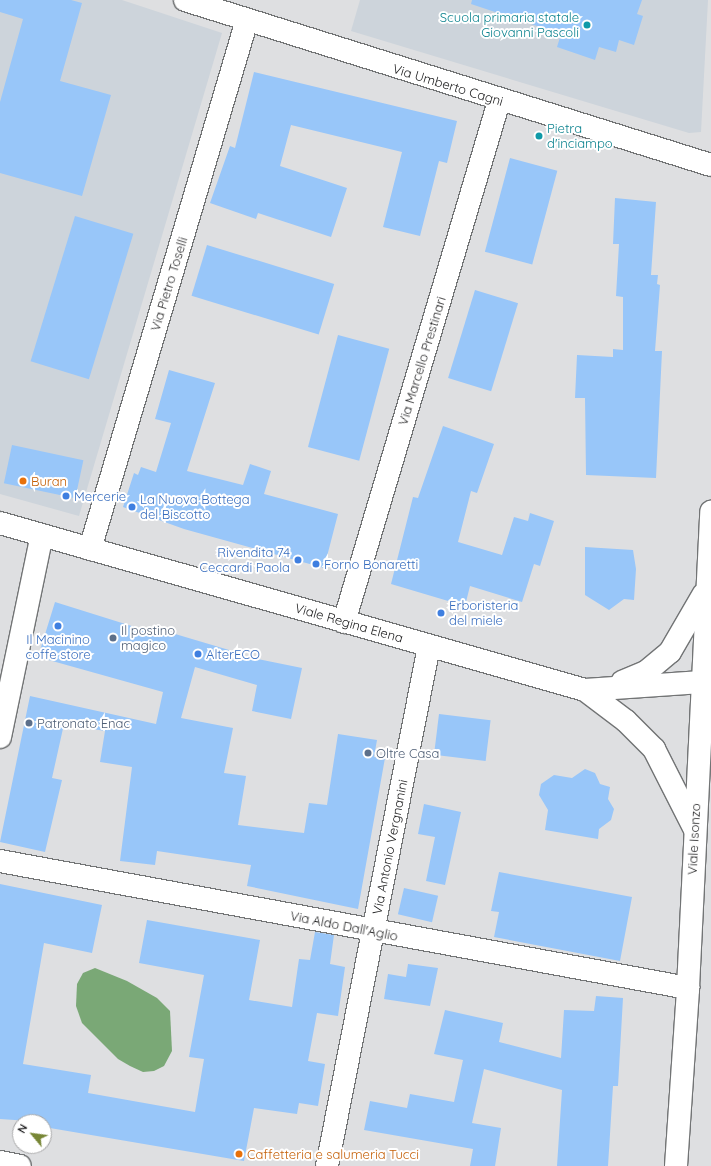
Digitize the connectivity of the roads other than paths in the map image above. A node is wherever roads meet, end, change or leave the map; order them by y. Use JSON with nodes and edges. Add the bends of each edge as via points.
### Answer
{"nodes":[{"id":1,"x":185,"y":0,"type":"edge"},
{"id":2,"x":247,"y":20,"type":"junction"},
{"id":3,"x":498,"y":101,"type":"junction"},
{"id":4,"x":711,"y":165,"type":"edge"},
{"id":5,"x":711,"y":512,"type":"edge"},
{"id":6,"x":0,"y":523,"type":"edge"},
{"id":7,"x":42,"y":535,"type":"junction"},
{"id":8,"x":90,"y":549,"type":"junction"},
{"id":9,"x":706,"y":590,"type":"junction"},
{"id":10,"x":344,"y":622,"type":"junction"},
{"id":11,"x":429,"y":646,"type":"junction"},
{"id":12,"x":702,"y":682,"type":"junction"},
{"id":13,"x":585,"y":690,"type":"junction"},
{"id":14,"x":0,"y":737,"type":"edge"},
{"id":15,"x":694,"y":829,"type":"junction"},
{"id":16,"x":0,"y":861,"type":"edge"},
{"id":17,"x":373,"y":932,"type":"junction"},
{"id":18,"x":688,"y":988,"type":"junction"},
{"id":19,"x":0,"y":1162,"type":"edge"},
{"id":20,"x":20,"y":1166,"type":"edge"},
{"id":21,"x":327,"y":1166,"type":"edge"},
{"id":22,"x":676,"y":1166,"type":"edge"}],
"edges":[{"from":1,"to":2,"type":"street","name":"Via Umberto Cagni"},
{"from":2,"to":3,"type":"street","name":"Via Umberto Cagni"},
{"from":2,"to":8,"type":"street","name":"Via Pietro Toselli"},
{"from":3,"to":4,"type":"street","name":"Via Umberto Cagni"},
{"from":3,"to":10,"type":"street","name":"Via Marcello Prestinari"},
{"from":5,"to":9,"type":"street","name":"Viale Isonzo"},
{"from":6,"to":7,"type":"street","name":"Viale Regina Elena"},
{"from":7,"to":8,"type":"street","name":"Viale Regina Elena"},
{"from":7,"to":14,"type":"street"},
{"from":8,"to":10,"type":"street","name":"Viale Regina Elena"},
{"from":9,"to":12,"type":"street","name":"Viale Isonzo"},
{"from":9,"to":13,"type":"street","via":[[670,652],[646,672],[622,682]]},
{"from":10,"to":11,"type":"street","name":"Viale Regina Elena"},
{"from":11,"to":13,"type":"street","name":"Viale Regina Elena"},
{"from":11,"to":17,"type":"street","name":"Via Antonio Vergnanini"},
{"from":12,"to":13,"type":"street","name":"Viale Regina Elena"},
{"from":12,"to":15,"type":"street","name":"Viale Isonzo"},
{"from":13,"to":15,"type":"street","via":[[626,722],[654,749]]},
{"from":15,"to":18,"type":"street","name":"Viale Isonzo"},
{"from":16,"to":17,"type":"street","name":"Via Aldo Dall'Aglio"},
{"from":17,"to":18,"type":"street","name":"Via Aldo Dall'Aglio"},
{"from":17,"to":21,"type":"street","name":"Via Antonio Vergnanini"},
{"from":18,"to":22,"type":"street","name":"Viale Isonzo"},
{"from":19,"to":20,"type":"street"}]}
